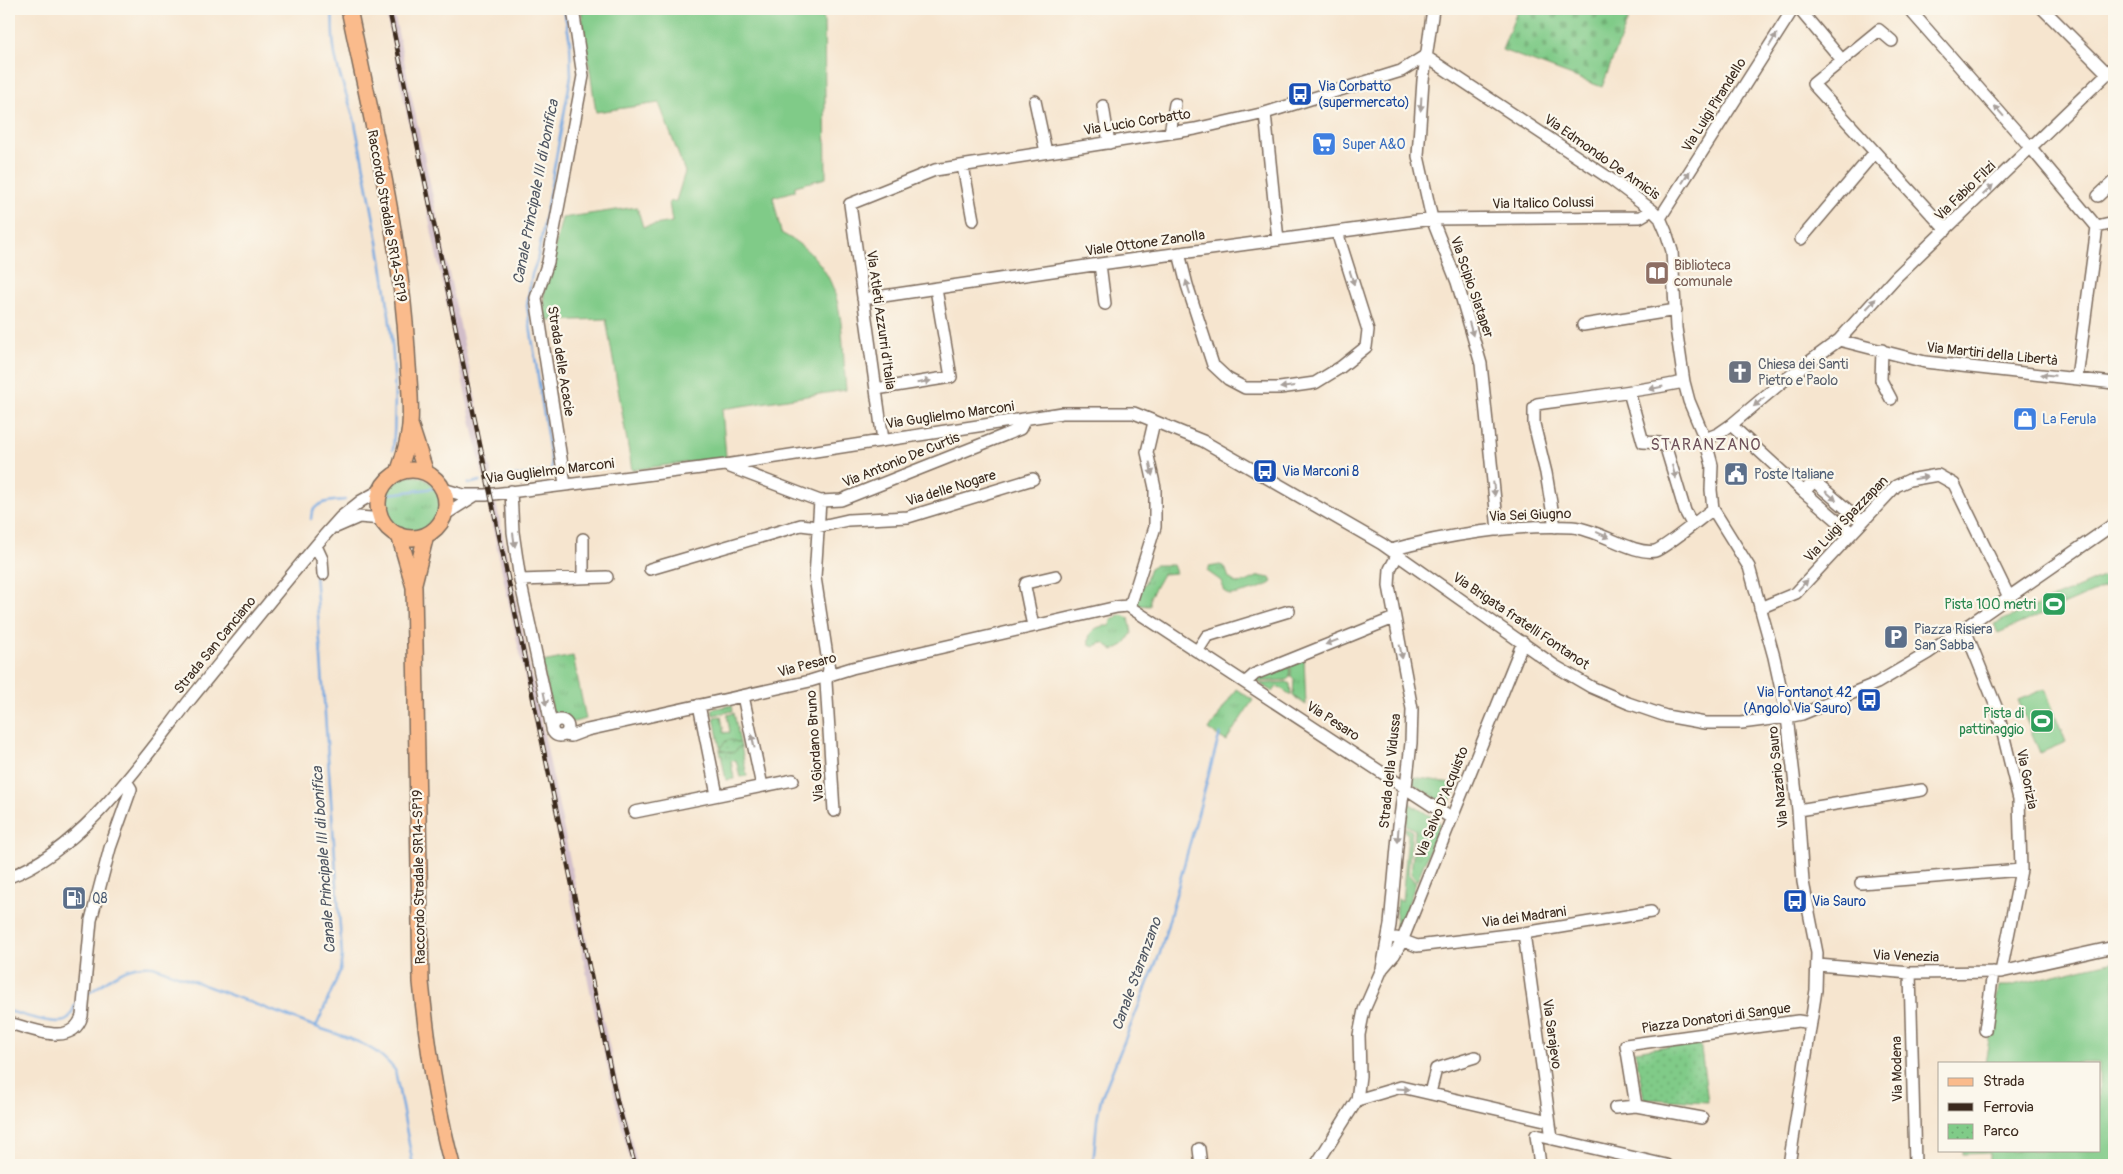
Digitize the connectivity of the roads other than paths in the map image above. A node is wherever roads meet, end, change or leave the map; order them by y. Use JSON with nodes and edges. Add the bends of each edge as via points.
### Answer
{"nodes":[{"id":1,"x":349,"y":9,"type":"edge"},
{"id":2,"x":573,"y":9,"type":"edge"},
{"id":3,"x":1433,"y":9,"type":"edge"},
{"id":4,"x":1793,"y":9,"type":"edge"},
{"id":5,"x":1799,"y":9,"type":"edge"},
{"id":6,"x":1909,"y":9,"type":"edge"},
{"id":7,"x":2043,"y":9,"type":"edge"},
{"id":8,"x":1892,"y":41,"type":"dead end"},
{"id":9,"x":1426,"y":56,"type":"junction"},
{"id":10,"x":1842,"y":60,"type":"junction"},
{"id":11,"x":2111,"y":70,"type":"edge"},
{"id":12,"x":1401,"y":72,"type":"junction"},
{"id":13,"x":1423,"y":80,"type":"junction"},
{"id":14,"x":1035,"y":101,"type":"dead end"},
{"id":15,"x":1175,"y":104,"type":"dead end"},
{"id":16,"x":1103,"y":106,"type":"dead end"},
{"id":17,"x":1265,"y":113,"type":"junction"},
{"id":18,"x":1170,"y":133,"type":"junction"},
{"id":19,"x":1109,"y":143,"type":"junction"},
{"id":20,"x":2031,"y":148,"type":"junction"},
{"id":21,"x":1046,"y":152,"type":"junction"},
{"id":22,"x":1875,"y":152,"type":"junction"},
{"id":23,"x":963,"y":166,"type":"junction"},
{"id":24,"x":2114,"y":180,"type":"edge"},
{"id":25,"x":2098,"y":196,"type":"dead end"},
{"id":26,"x":850,"y":204,"type":"joint"},
{"id":27,"x":1656,"y":214,"type":"junction"},
{"id":28,"x":1432,"y":219,"type":"junction"},
{"id":29,"x":973,"y":220,"type":"dead end"},
{"id":30,"x":2114,"y":223,"type":"edge"},
{"id":31,"x":2097,"y":226,"type":"junction"},
{"id":32,"x":1946,"y":230,"type":"junction"},
{"id":33,"x":1337,"y":232,"type":"junction"},
{"id":34,"x":1801,"y":239,"type":"dead end"},
{"id":35,"x":1278,"y":240,"type":"junction"},
{"id":36,"x":1179,"y":253,"type":"junction"},
{"id":37,"x":1100,"y":264,"type":"junction"},
{"id":38,"x":936,"y":288,"type":"junction"},
{"id":39,"x":863,"y":299,"type":"junction"},
{"id":40,"x":1105,"y":304,"type":"dead end"},
{"id":41,"x":1676,"y":310,"type":"junction"},
{"id":42,"x":1583,"y":325,"type":"dead end"},
{"id":43,"x":1839,"y":340,"type":"junction"},
{"id":44,"x":1882,"y":350,"type":"junction"},
{"id":45,"x":2077,"y":378,"type":"junction"},
{"id":46,"x":1684,"y":382,"type":"junction"},
{"id":47,"x":2114,"y":382,"type":"edge"},
{"id":48,"x":876,"y":389,"type":"junction"},
{"id":49,"x":1629,"y":392,"type":"junction"},
{"id":50,"x":1891,"y":399,"type":"dead end"},
{"id":51,"x":1025,"y":419,"type":"junction"},
{"id":52,"x":1154,"y":422,"type":"junction"},
{"id":53,"x":410,"y":424,"type":"junction"},
{"id":54,"x":1731,"y":425,"type":"junction"},
{"id":55,"x":1705,"y":439,"type":"junction"},
{"id":56,"x":883,"y":440,"type":"junction"},
{"id":57,"x":725,"y":465,"type":"junction"},
{"id":58,"x":398,"y":473,"type":"junction"},
{"id":59,"x":426,"y":473,"type":"junction"},
{"id":60,"x":1033,"y":479,"type":"dead end"},
{"id":61,"x":565,"y":484,"type":"junction"},
{"id":62,"x":381,"y":490,"type":"junction"},
{"id":63,"x":443,"y":490,"type":"junction"},
{"id":64,"x":511,"y":491,"type":"junction"},
{"id":65,"x":1804,"y":492,"type":"junction"},
{"id":66,"x":475,"y":496,"type":"junction"},
{"id":67,"x":820,"y":501,"type":"junction"},
{"id":68,"x":1713,"y":509,"type":"junction"},
{"id":69,"x":444,"y":515,"type":"junction"},
{"id":70,"x":382,"y":519,"type":"junction"},
{"id":71,"x":1862,"y":522,"type":"junction"},
{"id":72,"x":1692,"y":524,"type":"junction"},
{"id":73,"x":2114,"y":524,"type":"edge"},
{"id":74,"x":817,"y":527,"type":"junction"},
{"id":75,"x":1555,"y":527,"type":"junction"},
{"id":76,"x":330,"y":530,"type":"junction"},
{"id":77,"x":1498,"y":530,"type":"junction"},
{"id":78,"x":1852,"y":533,"type":"junction"},
{"id":79,"x":426,"y":534,"type":"junction"},
{"id":80,"x":399,"y":535,"type":"junction"},
{"id":81,"x":582,"y":539,"type":"dead end"},
{"id":82,"x":316,"y":546,"type":"junction"},
{"id":83,"x":1395,"y":552,"type":"junction"},
{"id":84,"x":650,"y":569,"type":"dead end"},
{"id":85,"x":323,"y":574,"type":"dead end"},
{"id":86,"x":1056,"y":576,"type":"dead end"},
{"id":87,"x":583,"y":577,"type":"junction"},
{"id":88,"x":607,"y":577,"type":"dead end"},
{"id":89,"x":520,"y":580,"type":"junction"},
{"id":90,"x":414,"y":587,"type":"junction"},
{"id":91,"x":2009,"y":597,"type":"junction"},
{"id":92,"x":1128,"y":606,"type":"junction"},
{"id":93,"x":1760,"y":608,"type":"junction"},
{"id":94,"x":1289,"y":611,"type":"dead end"},
{"id":95,"x":1394,"y":618,"type":"junction"},
{"id":96,"x":1033,"y":626,"type":"junction"},
{"id":97,"x":1964,"y":628,"type":"junction"},
{"id":98,"x":1523,"y":642,"type":"junction"},
{"id":99,"x":1198,"y":650,"type":"junction"},
{"id":100,"x":828,"y":674,"type":"junction"},
{"id":101,"x":1246,"y":682,"type":"junction"},
{"id":102,"x":743,"y":696,"type":"junction"},
{"id":103,"x":699,"y":706,"type":"junction"},
{"id":104,"x":1787,"y":717,"type":"junction"},
{"id":105,"x":793,"y":780,"type":"dead end"},
{"id":106,"x":126,"y":781,"type":"junction"},
{"id":107,"x":762,"y":786,"type":"junction"},
{"id":108,"x":1406,"y":787,"type":"junction"},
{"id":109,"x":1922,"y":790,"type":"dead end"},
{"id":110,"x":717,"y":795,"type":"junction"},
{"id":111,"x":1798,"y":810,"type":"junction"},
{"id":112,"x":834,"y":811,"type":"dead end"},
{"id":113,"x":635,"y":812,"type":"dead end"},
{"id":114,"x":1451,"y":818,"type":"junction"},
{"id":115,"x":2022,"y":870,"type":"junction"},
{"id":116,"x":9,"y":877,"type":"edge"},
{"id":117,"x":1860,"y":883,"type":"dead end"},
{"id":118,"x":1651,"y":912,"type":"dead end"},
{"id":119,"x":1524,"y":933,"type":"junction"},
{"id":120,"x":1388,"y":935,"type":"junction"},
{"id":121,"x":1402,"y":941,"type":"junction"},
{"id":122,"x":2114,"y":947,"type":"edge"},
{"id":123,"x":1818,"y":965,"type":"junction"},
{"id":124,"x":1382,"y":969,"type":"junction"},
{"id":125,"x":1997,"y":972,"type":"junction"},
{"id":126,"x":1910,"y":973,"type":"junction"},
{"id":127,"x":9,"y":1023,"type":"edge"},
{"id":128,"x":1811,"y":1023,"type":"junction"},
{"id":129,"x":1985,"y":1030,"type":"dead end"},
{"id":130,"x":1475,"y":1057,"type":"dead end"},
{"id":131,"x":1430,"y":1094,"type":"junction"},
{"id":132,"x":1357,"y":1100,"type":"junction"},
{"id":133,"x":1636,"y":1106,"type":"junction"},
{"id":134,"x":1615,"y":1108,"type":"dead end"},
{"id":135,"x":1702,"y":1118,"type":"dead end"},
{"id":136,"x":1549,"y":1121,"type":"junction"},
{"id":137,"x":1552,"y":1139,"type":"junction"},
{"id":138,"x":1199,"y":1149,"type":"dead end"},
{"id":139,"x":452,"y":1165,"type":"edge"},
{"id":140,"x":1201,"y":1165,"type":"edge"},
{"id":141,"x":1316,"y":1165,"type":"edge"},
{"id":142,"x":1540,"y":1165,"type":"edge"},
{"id":143,"x":1666,"y":1165,"type":"edge"},
{"id":144,"x":1789,"y":1165,"type":"edge"},
{"id":145,"x":1914,"y":1165,"type":"edge"}],
"edges":[{"from":1,"to":53,"type":"main road","name":"Raccordo Stradale SR14-SP19","via":[[396,252],[406,334]]},
{"from":2,"to":61,"type":"street","name":"Strada delle Acacie","via":[[583,76],[548,262],[536,298]]},
{"from":3,"to":9,"type":"street"},
{"from":27,"to":4,"type":"street","name":"Via Luigi Pirandello","one_way":true},
{"from":5,"to":10,"type":"street"},
{"from":20,"to":6,"type":"street","one_way":true},
{"from":7,"to":11,"type":"street"},
{"from":8,"to":10,"type":"street","via":[[1879,30]]},
{"from":9,"to":12,"type":"street","name":"Via Lucio Corbatto"},
{"from":9,"to":13,"type":"street","name":"Via Scipio Slataper"},
{"from":9,"to":27,"type":"street","name":"Via Edmondo De Amicis","via":[[1612,180]]},
{"from":10,"to":22,"type":"street","via":[[1813,84]]},
{"from":11,"to":20,"type":"street","name":"Via Fabio Filzi"},
{"from":12,"to":13,"type":"street"},
{"from":12,"to":17,"type":"street","name":"Via Lucio Corbatto"},
{"from":13,"to":28,"type":"street","name":"Via Scipio Slataper","one_way":true,"via":[[1418,156]]},
{"from":14,"to":21,"type":"street"},
{"from":15,"to":18,"type":"street"},
{"from":16,"to":19,"type":"street"},
{"from":17,"to":18,"type":"street","name":"Via Lucio Corbatto"},
{"from":17,"to":35,"type":"street"},
{"from":18,"to":19,"type":"street","name":"Via Lucio Corbatto"},
{"from":19,"to":21,"type":"street","name":"Via Lucio Corbatto"},
{"from":20,"to":31,"type":"street"},
{"from":32,"to":20,"type":"street","name":"Via Fabio Filzi","one_way":true},
{"from":21,"to":23,"type":"street","name":"Via Lucio Corbatto"},
{"from":22,"to":32,"type":"street"},
{"from":22,"to":34,"type":"street"},
{"from":23,"to":26,"type":"street","name":"Via Lucio Corbatto","via":[[934,170]]},
{"from":23,"to":29,"type":"street"},
{"from":24,"to":25,"type":"street"},
{"from":26,"to":39,"type":"street","name":"Via Atleti Azzurri d'Italia"},
{"from":27,"to":28,"type":"street","name":"Via Italico Colussi","via":[[1640,217]]},
{"from":27,"to":41,"type":"street","name":"Via Edmondo De Amicis","via":[[1672,251]]},
{"from":28,"to":33,"type":"street","name":"Viale Ottone Zanolla"},
{"from":28,"to":77,"type":"street","name":"Via Scipio Slataper","one_way":true,"via":[[1457,282],[1481,364]]},
{"from":30,"to":31,"type":"street"},
{"from":31,"to":45,"type":"street"},
{"from":43,"to":32,"type":"street","name":"Via Fabio Filzi","one_way":true,"via":[[1896,277]]},
{"from":33,"to":35,"type":"street","name":"Viale Ottone Zanolla"},
{"from":33,"to":36,"type":"street","one_way":true,"via":[[1368,330],[1366,347],[1315,383],[1280,388],[1245,388],[1213,364]]},
{"from":35,"to":36,"type":"street","name":"Viale Ottone Zanolla"},
{"from":36,"to":37,"type":"street","name":"Viale Ottone Zanolla"},
{"from":37,"to":38,"type":"street","name":"Viale Ottone Zanolla"},
{"from":37,"to":40,"type":"street"},
{"from":38,"to":39,"type":"street","name":"Viale Ottone Zanolla"},
{"from":48,"to":38,"type":"street","one_way":true,"via":[[951,377]]},
{"from":39,"to":48,"type":"street","name":"Via Atleti Azzurri d'Italia"},
{"from":41,"to":42,"type":"street"},
{"from":41,"to":46,"type":"street","name":"Via Edmondo De Amicis"},
{"from":43,"to":44,"type":"street","name":"Via Martiri della Libertà"},
{"from":43,"to":54,"type":"street","name":"Via Fabio Filzi","one_way":true},
{"from":45,"to":44,"type":"street","name":"Via Martiri della Libertà","one_way":true,"via":[[1926,362]]},
{"from":44,"to":50,"type":"street","via":[[1882,380]]},
{"from":45,"to":47,"type":"street","name":"Via Martiri della Libertà"},
{"from":46,"to":49,"type":"street","one_way":true},
{"from":46,"to":55,"type":"street","name":"Via Edmondo De Amicis","via":[[1688,401]]},
{"from":48,"to":56,"type":"street","name":"Via Atleti Azzurri d'Italia"},
{"from":49,"to":72,"type":"street","one_way":true,"via":[[1643,442],[1660,443],[1666,448]]},
{"from":49,"to":75,"type":"street","via":[[1537,404],[1534,408],[1534,424]]},
{"from":51,"to":52,"type":"street","name":"Via Guglielmo Marconi","via":[[1062,413],[1134,414]]},
{"from":51,"to":56,"type":"street","name":"Via Guglielmo Marconi"},
{"from":51,"to":67,"type":"street","name":"Via Antonio De Curtis","via":[[1020,429],[958,454],[841,500]]},
{"from":52,"to":83,"type":"street","name":"Via Guglielmo Marconi","via":[[1204,441]]},
{"from":52,"to":92,"type":"street","one_way":true,"via":[[1147,452],[1154,488],[1155,527]]},
{"from":53,"to":58,"type":"main road","name":"Raccordo Stradale SR14-SP19"},
{"from":53,"to":59,"type":"main road","name":"Raccordo Stradale SR14-SP19"},
{"from":54,"to":55,"type":"street","name":"Via Fabio Filzi"},
{"from":54,"to":65,"type":"street"},
{"from":55,"to":68,"type":"street","name":"Via Edmondo De Amicis","via":[[1712,465]]},
{"from":56,"to":57,"type":"street","name":"Via Guglielmo Marconi"},
{"from":57,"to":61,"type":"street","name":"Via Guglielmo Marconi"},
{"from":57,"to":67,"type":"street","name":"Via Antonio De Curtis"},
{"from":58,"to":59,"type":"main road","via":[[417,470]]},
{"from":58,"to":62,"type":"main road","name":"Raccordo Stradale SR14-SP19"},
{"from":59,"to":63,"type":"main road","name":"Raccordo Stradale SR14-SP19"},
{"from":60,"to":74,"type":"street","name":"Via delle Nogare","via":[[908,518],[848,520]]},
{"from":61,"to":64,"type":"street","name":"Via Guglielmo Marconi"},
{"from":62,"to":70,"type":"main road","via":[[378,500]]},
{"from":62,"to":76,"type":"street","name":"Strada San Canciano","via":[[361,501]]},
{"from":63,"to":66,"type":"street","name":"Via Guglielmo Marconi"},
{"from":63,"to":69,"type":"main road","via":[[446,498]]},
{"from":64,"to":66,"type":"street","name":"Via Guglielmo Marconi"},
{"from":64,"to":89,"type":"street","one_way":true},
{"from":65,"to":71,"type":"street","one_way":true,"via":[[1814,481]]},
{"from":65,"to":78,"type":"street"},
{"from":66,"to":69,"type":"street","name":"Via Guglielmo Marconi"},
{"from":67,"to":74,"type":"street","name":"Via Giordano Bruno"},
{"from":68,"to":72,"type":"street","name":"Via Sei Giugno"},
{"from":68,"to":93,"type":"street","name":"Via Nazario Sauro","via":[[1749,568]]},
{"from":69,"to":79,"type":"main road","via":[[440,523]]},
{"from":70,"to":76,"type":"street","name":"Strada San Canciano","via":[[359,517]]},
{"from":70,"to":80,"type":"main road"},
{"from":71,"to":78,"type":"street","name":"Via Luigi Spazzapan"},
{"from":71,"to":91,"type":"street","name":"Via Luigi Spazzapan","one_way":true,"via":[[1896,486],[1909,480],[1938,475],[1954,484]]},
{"from":75,"to":72,"type":"street","name":"Via Sei Giugno","one_way":true,"via":[[1595,532],[1643,552],[1656,550]]},
{"from":73,"to":91,"type":"street","name":"Via Brigata fratelli Fontanot"},
{"from":74,"to":84,"type":"street","name":"Via delle Nogare","via":[[801,525]]},
{"from":74,"to":100,"type":"street","name":"Via Giordano Bruno","via":[[815,577],[826,639]]},
{"from":75,"to":77,"type":"street","name":"Via Sei Giugno"},
{"from":76,"to":82,"type":"street","name":"Strada San Canciano"},
{"from":77,"to":83,"type":"street","name":"Via Sei Giugno","via":[[1444,538]]},
{"from":93,"to":78,"type":"street","name":"Via Luigi Spazzapan","one_way":true,"via":[[1796,593]]},
{"from":79,"to":80,"type":"main road","via":[[417,537]]},
{"from":79,"to":90,"type":"main road","name":"Raccordo Stradale SR14-SP19"},
{"from":80,"to":90,"type":"main road","name":"Raccordo Stradale SR14-SP19"},
{"from":81,"to":87,"type":"street"},
{"from":82,"to":85,"type":"street","via":[[322,559]]},
{"from":82,"to":106,"type":"street","name":"Strada San Canciano"},
{"from":83,"to":95,"type":"street","name":"Strada della Vidussa","via":[[1389,586]]},
{"from":83,"to":98,"type":"street","name":"Via Brigata fratelli Fontanot"},
{"from":86,"to":96,"type":"street","via":[[1026,583]]},
{"from":87,"to":88,"type":"street"},
{"from":87,"to":89,"type":"street"},
{"from":89,"to":103,"type":"street","name":"Via Pesaro","one_way":true,"via":[[555,734],[567,731],[571,736]]},
{"from":90,"to":139,"type":"main road","name":"Raccordo Stradale SR14-SP19","via":[[421,982],[435,1089]]},
{"from":91,"to":97,"type":"street","name":"Via Brigata fratelli Fontanot"},
{"from":92,"to":96,"type":"street","name":"Via Pesaro"},
{"from":92,"to":99,"type":"street","name":"Via Pesaro"},
{"from":93,"to":104,"type":"street","name":"Via Nazario Sauro"},
{"from":94,"to":99,"type":"street","via":[[1207,636]]},
{"from":95,"to":101,"type":"street","one_way":true,"via":[[1260,672]]},
{"from":95,"to":108,"type":"street","name":"Strada della Vidussa","one_way":true,"via":[[1412,709]]},
{"from":96,"to":100,"type":"street","name":"Via Pesaro"},
{"from":97,"to":104,"type":"street","name":"Via Brigata fratelli Fontanot","via":[[1877,683]]},
{"from":97,"to":115,"type":"street","name":"Via Gorizia","via":[[1997,708],[2019,799]]},
{"from":98,"to":104,"type":"street","name":"Via Brigata fratelli Fontanot","via":[[1591,687],[1666,716],[1705,723],[1742,723]]},
{"from":98,"to":114,"type":"street","name":"Via Salvo D'Acquisto"},
{"from":99,"to":101,"type":"street","name":"Via Pesaro"},
{"from":100,"to":102,"type":"street","name":"Via Pesaro"},
{"from":100,"to":112,"type":"street","name":"Via Giordano Bruno"},
{"from":101,"to":108,"type":"street","name":"Via Pesaro"},
{"from":102,"to":103,"type":"street","name":"Via Pesaro"},
{"from":107,"to":102,"type":"street","one_way":true},
{"from":103,"to":110,"type":"street"},
{"from":104,"to":111,"type":"street","name":"Via Nazario Sauro"},
{"from":105,"to":107,"type":"street"},
{"from":106,"to":116,"type":"street","name":"Strada San Canciano","via":[[85,826],[56,851]]},
{"from":106,"to":127,"type":"street","via":[[131,789],[110,848],[91,920],[80,1023],[75,1030],[59,1035]]},
{"from":107,"to":110,"type":"street"},
{"from":108,"to":114,"type":"street","name":"Via Pesaro"},
{"from":108,"to":120,"type":"street","name":"Strada della Vidussa","one_way":true},
{"from":109,"to":111,"type":"street"},
{"from":110,"to":113,"type":"street"},
{"from":111,"to":123,"type":"street","name":"Via Nazario Sauro","via":[[1803,882]]},
{"from":114,"to":121,"type":"street","name":"Via Salvo D'Acquisto"},
{"from":115,"to":117,"type":"street"},
{"from":115,"to":125,"type":"street","name":"Via Gorizia"},
{"from":118,"to":119,"type":"street","name":"Via dei Madrani"},
{"from":119,"to":121,"type":"street","name":"Via dei Madrani","via":[[1416,946]]},
{"from":119,"to":136,"type":"street","name":"Via Sarajevo"},
{"from":120,"to":121,"type":"street"},
{"from":120,"to":124,"type":"street","name":"Strada della Vidussa"},
{"from":121,"to":124,"type":"street","name":"Via Salvo D'Acquisto"},
{"from":122,"to":125,"type":"street","name":"Via Venezia"},
{"from":123,"to":126,"type":"street","name":"Via Venezia"},
{"from":123,"to":128,"type":"street","name":"Via Nazario Sauro"},
{"from":124,"to":132,"type":"street","name":"Strada della Vidussa","via":[[1361,1022]]},
{"from":125,"to":126,"type":"street","name":"Via Venezia"},
{"from":125,"to":129,"type":"street"},
{"from":126,"to":145,"type":"street","name":"Via Modena"},
{"from":128,"to":133,"type":"street","name":"Piazza Donatori di Sangue","via":[[1798,1021],[1626,1045]]},
{"from":128,"to":144,"type":"street","name":"Via Nazario Sauro"},
{"from":130,"to":131,"type":"street","via":[[1436,1069]]},
{"from":132,"to":131,"type":"street","one_way":true,"via":[[1401,1087]]},
{"from":131,"to":136,"type":"street"},
{"from":132,"to":141,"type":"street","name":"Strada della Vidussa"},
{"from":133,"to":134,"type":"street"},
{"from":133,"to":135,"type":"street"},
{"from":136,"to":137,"type":"street","name":"Via Sarajevo"},
{"from":137,"to":142,"type":"street","via":[[1536,1135]]},
{"from":137,"to":143,"type":"street"},
{"from":138,"to":140,"type":"street"}]}
